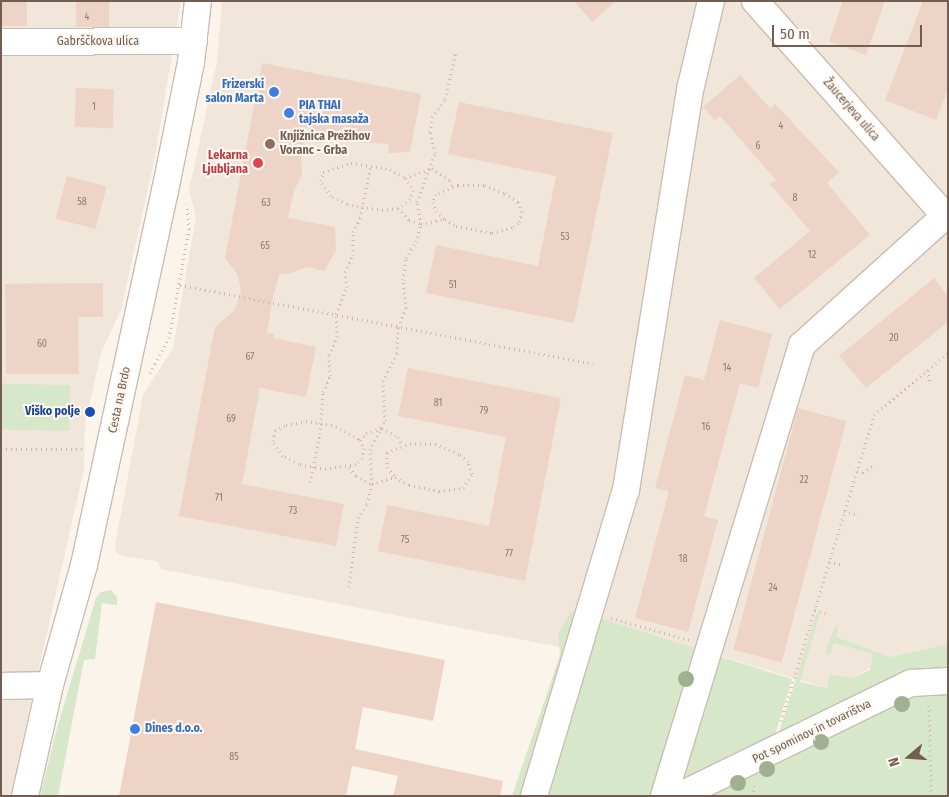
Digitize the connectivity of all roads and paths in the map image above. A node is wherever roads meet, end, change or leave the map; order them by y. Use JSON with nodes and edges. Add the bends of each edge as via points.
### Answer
{"nodes":[{"id":1,"x":198,"y":1,"type":"edge"},
{"id":2,"x":711,"y":1,"type":"edge"},
{"id":3,"x":755,"y":1,"type":"edge"},
{"id":4,"x":194,"y":41,"type":"junction"},
{"id":5,"x":1,"y":42,"type":"edge"},
{"id":6,"x":456,"y":52,"type":"dead end"},
{"id":7,"x":371,"y":165,"type":"junction"},
{"id":8,"x":432,"y":168,"type":"junction"},
{"id":9,"x":405,"y":178,"type":"junction"},
{"id":10,"x":452,"y":186,"type":"junction"},
{"id":11,"x":362,"y":208,"type":"junction"},
{"id":12,"x":398,"y":208,"type":"junction"},
{"id":13,"x":946,"y":217,"type":"edge"},
{"id":14,"x":445,"y":219,"type":"junction"},
{"id":15,"x":421,"y":224,"type":"junction"},
{"id":16,"x":180,"y":285,"type":"dead end"},
{"id":17,"x":336,"y":314,"type":"junction"},
{"id":18,"x":398,"y":327,"type":"junction"},
{"id":19,"x":948,"y":353,"type":"edge"},
{"id":20,"x":594,"y":364,"type":"dead end"},
{"id":21,"x":927,"y":370,"type":"junction"},
{"id":22,"x":931,"y":384,"type":"dead end"},
{"id":23,"x":320,"y":422,"type":"junction"},
{"id":24,"x":382,"y":428,"type":"junction"},
{"id":25,"x":360,"y":440,"type":"junction"},
{"id":26,"x":402,"y":444,"type":"junction"},
{"id":27,"x":109,"y":448,"type":"junction"},
{"id":28,"x":1,"y":449,"type":"edge"},
{"id":29,"x":874,"y":465,"type":"dead end"},
{"id":30,"x":349,"y":467,"type":"junction"},
{"id":31,"x":313,"y":468,"type":"junction"},
{"id":32,"x":857,"y":471,"type":"junction"},
{"id":33,"x":395,"y":477,"type":"junction"},
{"id":34,"x":310,"y":482,"type":"dead end"},
{"id":35,"x":372,"y":484,"type":"junction"},
{"id":36,"x":844,"y":511,"type":"junction"},
{"id":37,"x":858,"y":515,"type":"dead end"},
{"id":38,"x":829,"y":562,"type":"junction"},
{"id":39,"x":844,"y":565,"type":"dead end"},
{"id":40,"x":350,"y":587,"type":"dead end"},
{"id":41,"x":815,"y":610,"type":"junction"},
{"id":42,"x":591,"y":613,"type":"junction"},
{"id":43,"x":829,"y":614,"type":"dead end"},
{"id":44,"x":681,"y":638,"type":"dead end"},
{"id":45,"x":938,"y":681,"type":"edge"},
{"id":46,"x":50,"y":685,"type":"junction"},
{"id":47,"x":1,"y":686,"type":"edge"},
{"id":48,"x":771,"y":752,"type":"junction"},
{"id":49,"x":25,"y":796,"type":"edge"},
{"id":50,"x":534,"y":796,"type":"edge"},
{"id":51,"x":664,"y":796,"type":"edge"},
{"id":52,"x":679,"y":796,"type":"edge"},
{"id":53,"x":931,"y":796,"type":"edge"}],
"edges":[{"from":1,"to":4,"type":"street","name":"Cesta na Brdo"},
{"from":2,"to":42,"type":"street","via":[[691,86],[626,490]]},
{"from":3,"to":13,"type":"street","name":"Žaucerjeva ulica"},
{"from":4,"to":5,"type":"street","name":"Gabrščkova ulica"},
{"from":4,"to":27,"type":"street","name":"Cesta na Brdo"},
{"from":6,"to":8,"type":"path","via":[[445,99],[432,117]]},
{"from":7,"to":9,"type":"path","via":[[390,169]]},
{"from":7,"to":11,"type":"path"},
{"from":7,"to":11,"type":"path","via":[[351,163],[323,172],[324,189],[347,204]]},
{"from":8,"to":9,"type":"path"},
{"from":8,"to":10,"type":"path","via":[[450,180]]},
{"from":8,"to":15,"type":"path","via":[[417,202]]},
{"from":9,"to":12,"type":"path","via":[[413,190],[410,199]]},
{"from":10,"to":14,"type":"path","via":[[436,194],[433,202]]},
{"from":10,"to":14,"type":"path","via":[[484,186],[518,202],[522,212],[520,222],[514,227],[492,232],[456,226]]},
{"from":11,"to":12,"type":"path"},
{"from":11,"to":17,"type":"path","via":[[353,232],[353,255],[345,272],[347,287]]},
{"from":12,"to":15,"type":"path","via":[[409,220]]},
{"from":13,"to":51,"type":"street","via":[[802,345]]},
{"from":14,"to":15,"type":"path"},
{"from":15,"to":18,"type":"path","via":[[416,242],[406,258],[402,280],[406,308]]},
{"from":16,"to":17,"type":"path"},
{"from":17,"to":18,"type":"path"},
{"from":17,"to":23,"type":"path","via":[[337,337],[329,355],[330,376],[323,392]]},
{"from":18,"to":20,"type":"path"},
{"from":18,"to":24,"type":"path","via":[[397,352],[383,381]]},
{"from":19,"to":21,"type":"path"},
{"from":21,"to":22,"type":"path"},
{"from":21,"to":32,"type":"path","via":[[874,415]]},
{"from":23,"to":25,"type":"path","via":[[349,432]]},
{"from":23,"to":31,"type":"path"},
{"from":23,"to":31,"type":"path","via":[[286,425],[275,431],[273,441],[283,456]]},
{"from":24,"to":25,"type":"path","via":[[366,433]]},
{"from":24,"to":26,"type":"path","via":[[398,437]]},
{"from":24,"to":35,"type":"path","via":[[370,450]]},
{"from":25,"to":30,"type":"path","via":[[364,448],[362,458]]},
{"from":26,"to":33,"type":"path","via":[[387,452],[385,459]]},
{"from":26,"to":33,"type":"path","via":[[436,444],[459,454],[468,462],[472,474],[463,488],[450,491],[425,490]]},
{"from":27,"to":28,"type":"path"},
{"from":27,"to":46,"type":"street","name":"Cesta na Brdo","via":[[84,565]]},
{"from":29,"to":32,"type":"path","via":[[863,473]]},
{"from":30,"to":31,"type":"path"},
{"from":30,"to":35,"type":"path","via":[[356,476]]},
{"from":31,"to":34,"type":"path"},
{"from":32,"to":36,"type":"path"},
{"from":33,"to":35,"type":"path"},
{"from":35,"to":40,"type":"path","via":[[367,504],[358,518]]},
{"from":36,"to":37,"type":"path"},
{"from":36,"to":38,"type":"path"},
{"from":38,"to":39,"type":"path"},
{"from":38,"to":41,"type":"path"},
{"from":41,"to":43,"type":"path"},
{"from":41,"to":48,"type":"path"},
{"from":42,"to":44,"type":"path"},
{"from":42,"to":50,"type":"street"},
{"from":45,"to":48,"type":"street","name":"Pot spominov in tovarištva","via":[[911,683]]},
{"from":45,"to":53,"type":"path"},
{"from":46,"to":47,"type":"street"},
{"from":46,"to":49,"type":"street","name":"Cesta na Brdo"},
{"from":48,"to":52,"type":"street","name":"Pot spominov in tovarištva"}]}
